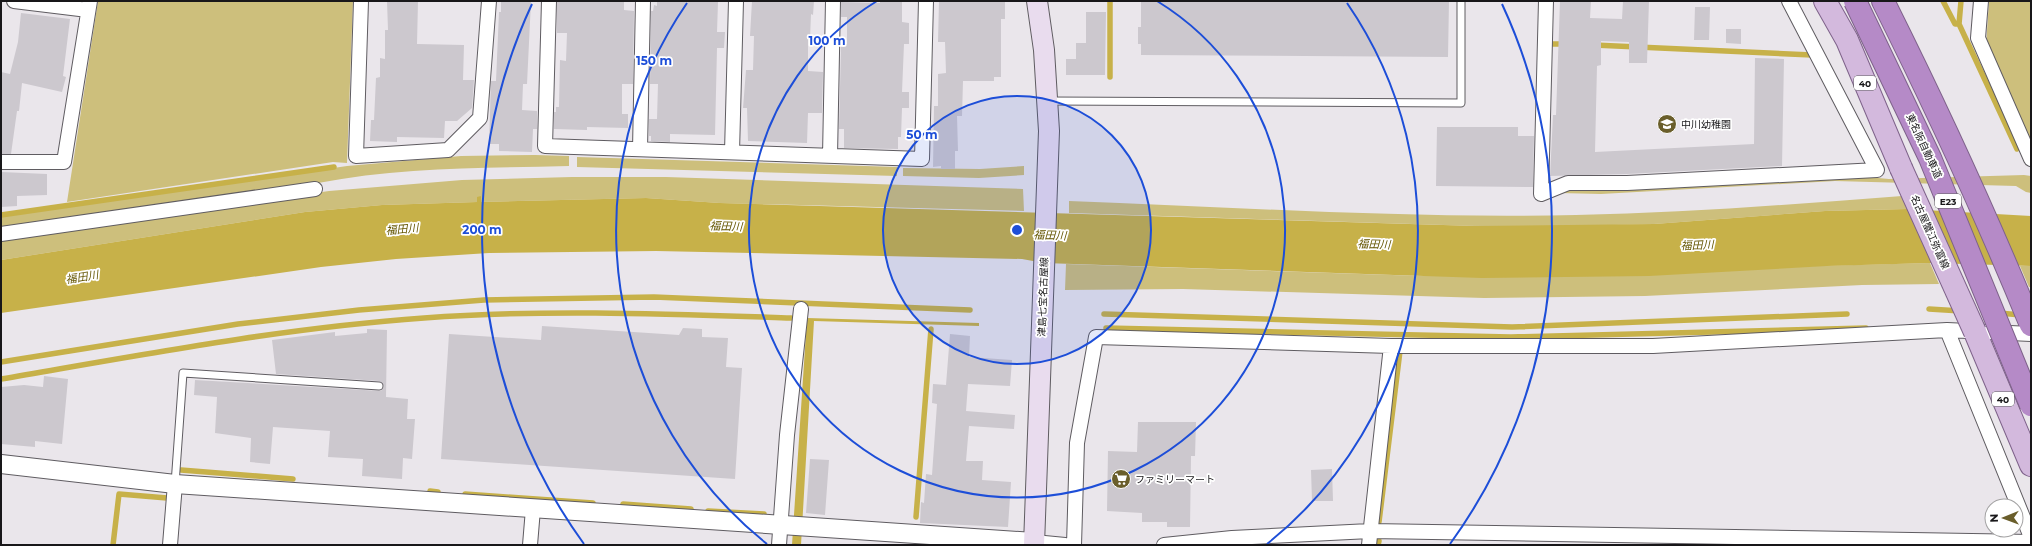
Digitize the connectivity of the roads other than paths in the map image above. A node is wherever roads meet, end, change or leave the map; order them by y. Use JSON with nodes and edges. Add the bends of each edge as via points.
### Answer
{"nodes":[{"id":1,"x":14,"y":1,"type":"edge"},
{"id":2,"x":361,"y":1,"type":"edge"},
{"id":3,"x":490,"y":1,"type":"edge"},
{"id":4,"x":549,"y":1,"type":"edge"},
{"id":5,"x":642,"y":1,"type":"edge"},
{"id":6,"x":736,"y":1,"type":"edge"},
{"id":7,"x":833,"y":1,"type":"edge"},
{"id":8,"x":926,"y":1,"type":"edge"},
{"id":9,"x":1037,"y":1,"type":"edge"},
{"id":10,"x":1461,"y":1,"type":"edge"},
{"id":11,"x":1546,"y":1,"type":"edge"},
{"id":12,"x":1789,"y":1,"type":"edge"},
{"id":13,"x":1825,"y":1,"type":"edge"},
{"id":14,"x":1855,"y":1,"type":"edge"},
{"id":15,"x":1883,"y":1,"type":"edge"},
{"id":16,"x":1981,"y":1,"type":"edge"},
{"id":17,"x":89,"y":5,"type":"edge"},
{"id":18,"x":1047,"y":101,"type":"junction"},
{"id":19,"x":640,"y":149,"type":"junction"},
{"id":20,"x":732,"y":152,"type":"junction"},
{"id":21,"x":830,"y":156,"type":"junction"},
{"id":22,"x":2031,"y":159,"type":"edge"},
{"id":23,"x":1,"y":162,"type":"edge"},
{"id":24,"x":315,"y":189,"type":"dead end"},
{"id":25,"x":1,"y":234,"type":"edge"},
{"id":26,"x":801,"y":309,"type":"dead end"},
{"id":27,"x":2031,"y":325,"type":"edge"},
{"id":28,"x":1947,"y":330,"type":"junction"},
{"id":29,"x":2031,"y":334,"type":"edge"},
{"id":30,"x":1392,"y":346,"type":"junction"},
{"id":31,"x":379,"y":386,"type":"dead end"},
{"id":32,"x":2031,"y":405,"type":"edge"},
{"id":33,"x":1,"y":464,"type":"edge"},
{"id":34,"x":2031,"y":465,"type":"edge"},
{"id":35,"x":174,"y":484,"type":"junction"},
{"id":36,"x":532,"y":509,"type":"junction"},
{"id":37,"x":791,"y":526,"type":"junction"},
{"id":38,"x":1370,"y":531,"type":"junction"},
{"id":39,"x":2031,"y":537,"type":"edge"},
{"id":40,"x":1764,"y":541,"type":"edge"},
{"id":41,"x":2031,"y":542,"type":"edge"},
{"id":42,"x":1034,"y":544,"type":"edge"},
{"id":43,"x":170,"y":545,"type":"edge"},
{"id":44,"x":530,"y":545,"type":"edge"},
{"id":45,"x":780,"y":545,"type":"edge"},
{"id":46,"x":1065,"y":545,"type":"edge"},
{"id":47,"x":1074,"y":545,"type":"edge"},
{"id":48,"x":1164,"y":545,"type":"edge"},
{"id":49,"x":1369,"y":545,"type":"edge"}],
"edges":[{"from":1,"to":17,"type":"street"},
{"from":2,"to":3,"type":"street","via":[[356,156],[448,150],[480,118]]},
{"from":4,"to":19,"type":"street","via":[[545,146]]},
{"from":5,"to":19,"type":"street"},
{"from":6,"to":20,"type":"street"},
{"from":7,"to":21,"type":"street"},
{"from":8,"to":21,"type":"street","via":[[922,159]]},
{"from":9,"to":18,"type":"main road","name":"津島七宝名古屋線","via":[[1044,50]]},
{"from":10,"to":18,"type":"lane","via":[[1461,103]]},
{"from":11,"to":12,"type":"street","via":[[1541,194],[1568,183],[1627,183],[1877,170]]},
{"from":13,"to":34,"type":"main road","name":"名古屋蟹江弥富線","number":"40","bridge":true,"via":[[1847,40]]},
{"from":14,"to":32,"type":"highway","name":"東名阪自動車道","number":"E23","bridge":true,"via":[[1930,158]]},
{"from":15,"to":27,"type":"highway","number":"E23","via":[[1964,168]]},
{"from":16,"to":22,"type":"street","via":[[1978,38]]},
{"from":17,"to":23,"type":"street","via":[[64,162]]},
{"from":18,"to":42,"type":"main road","name":"津島七宝名古屋線","via":[[1047,204]]},
{"from":19,"to":20,"type":"street"},
{"from":20,"to":21,"type":"street"},
{"from":24,"to":25,"type":"street"},
{"from":26,"to":37,"type":"street","via":[[787,435]]},
{"from":28,"to":29,"type":"street"},
{"from":28,"to":30,"type":"street","via":[[1653,346]]},
{"from":28,"to":39,"type":"street"},
{"from":30,"to":38,"type":"street"},
{"from":30,"to":47,"type":"street","via":[[1096,337],[1078,443]]},
{"from":31,"to":35,"type":"lane","via":[[183,373]]},
{"from":33,"to":35,"type":"street"},
{"from":35,"to":36,"type":"street"},
{"from":35,"to":43,"type":"street"},
{"from":36,"to":37,"type":"street"},
{"from":36,"to":44,"type":"street"},
{"from":37,"to":42,"type":"street"},
{"from":37,"to":45,"type":"street"},
{"from":38,"to":40,"type":"street"},
{"from":38,"to":48,"type":"street","via":[[1232,538]]},
{"from":38,"to":49,"type":"street"},
{"from":40,"to":41,"type":"street"},
{"from":42,"to":46,"type":"street"}]}
